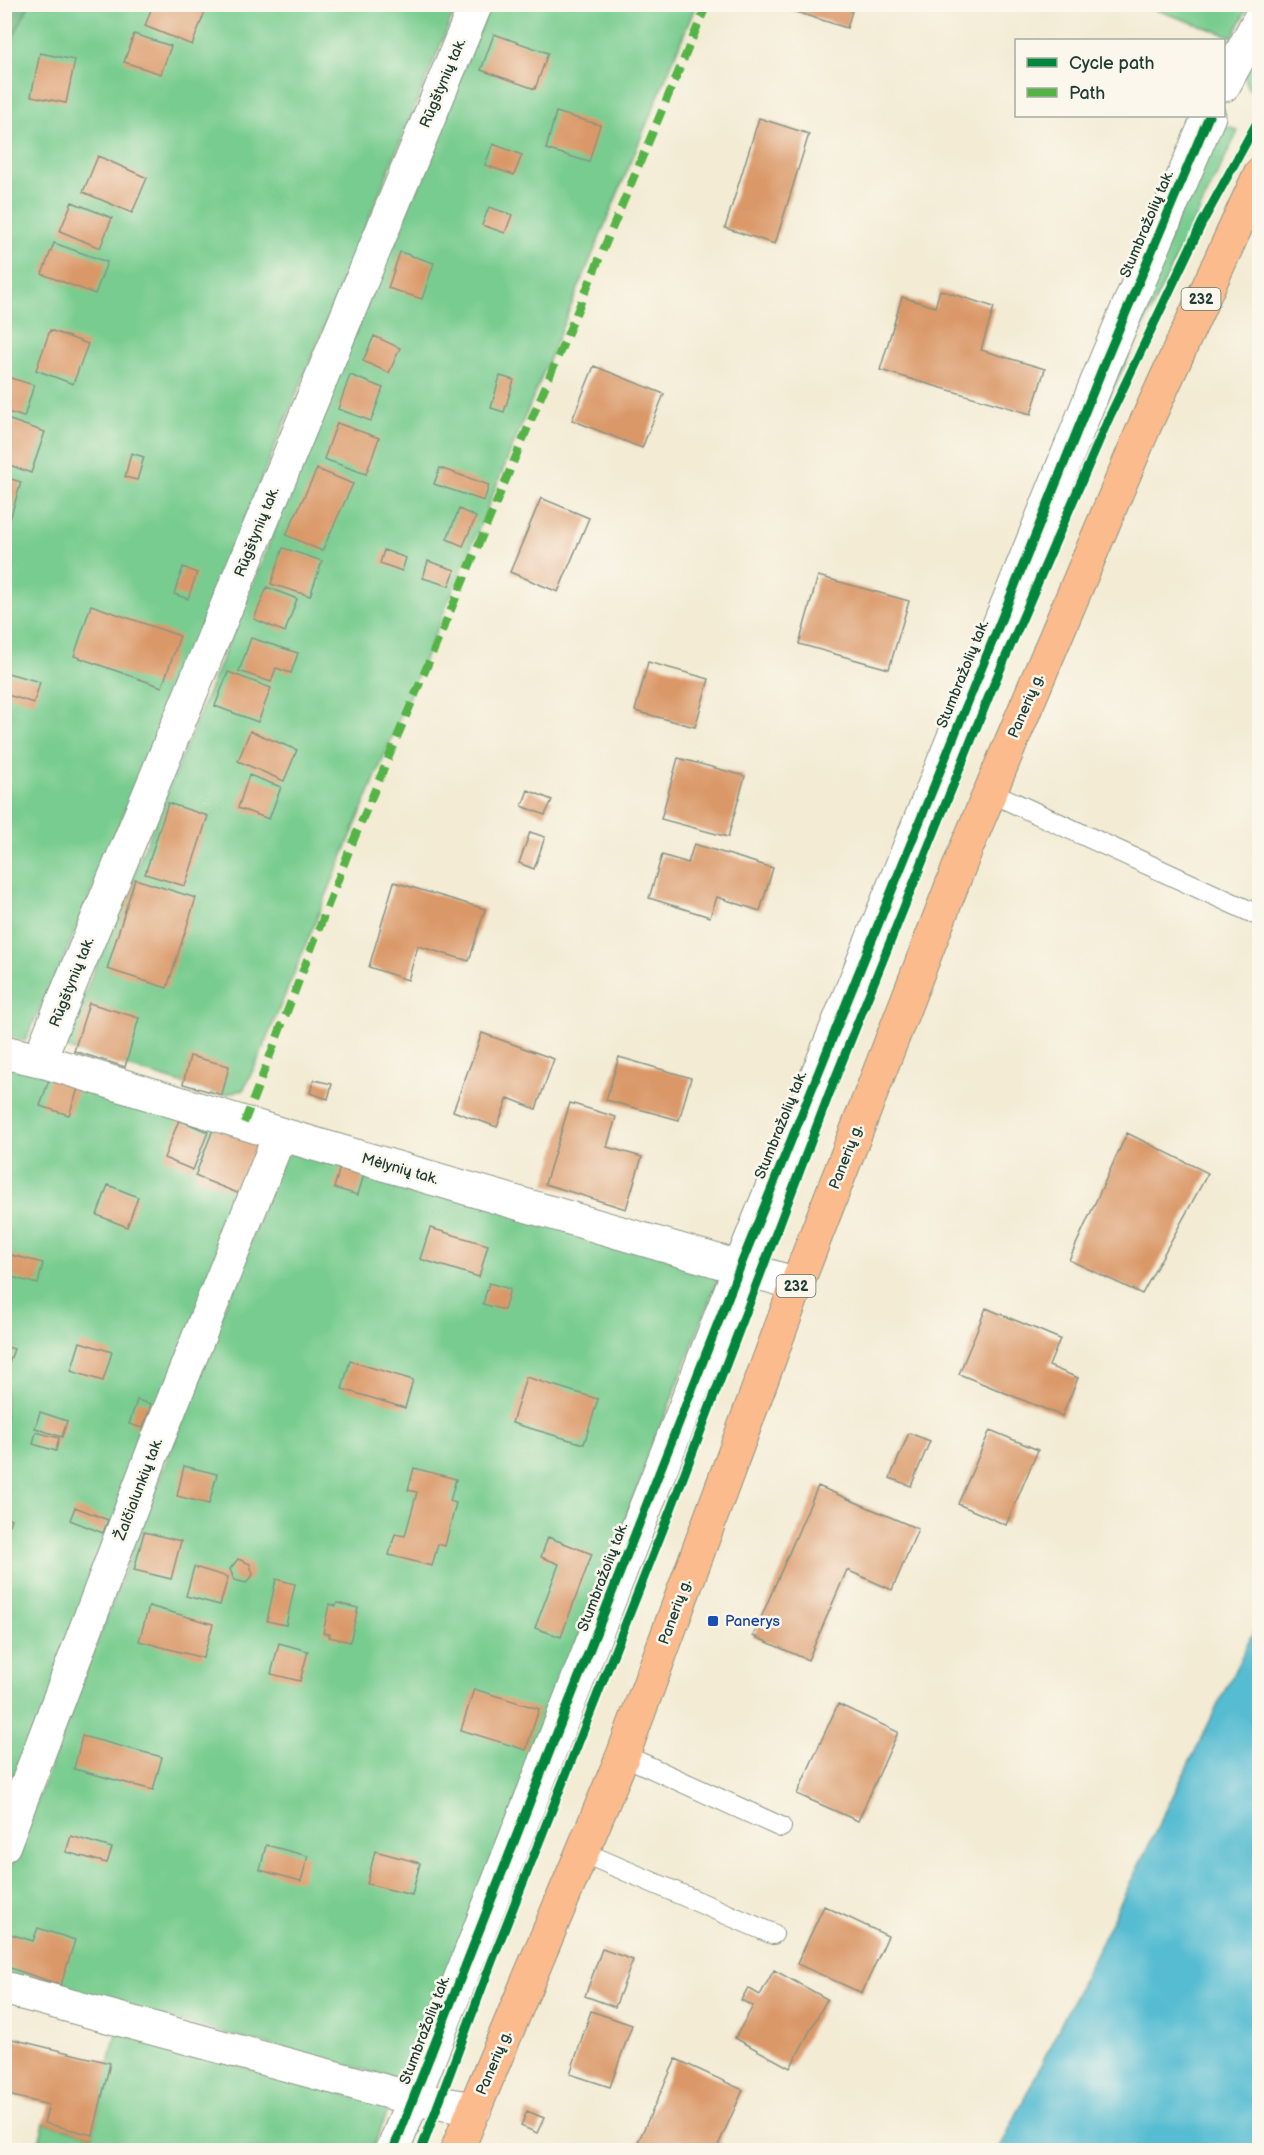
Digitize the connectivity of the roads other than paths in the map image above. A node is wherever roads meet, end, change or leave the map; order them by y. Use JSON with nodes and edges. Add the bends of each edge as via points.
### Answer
{"nodes":[{"id":1,"x":476,"y":4,"type":"edge"},
{"id":2,"x":1260,"y":18,"type":"edge"},
{"id":3,"x":1225,"y":83,"type":"edge"},
{"id":4,"x":1209,"y":117,"type":"edge"},
{"id":5,"x":1260,"y":174,"type":"edge"},
{"id":6,"x":990,"y":792,"type":"junction"},
{"id":7,"x":1260,"y":916,"type":"edge"},
{"id":8,"x":4,"y":1052,"type":"edge"},
{"id":9,"x":39,"y":1060,"type":"junction"},
{"id":10,"x":279,"y":1134,"type":"junction"},
{"id":11,"x":740,"y":1267,"type":"junction"},
{"id":12,"x":796,"y":1284,"type":"junction"},
{"id":13,"x":623,"y":1755,"type":"junction"},
{"id":14,"x":782,"y":1827,"type":"dead end"},
{"id":15,"x":4,"y":1845,"type":"edge"},
{"id":16,"x":582,"y":1852,"type":"junction"},
{"id":17,"x":772,"y":1934,"type":"dead end"},
{"id":18,"x":4,"y":1988,"type":"edge"},
{"id":19,"x":414,"y":2099,"type":"junction"},
{"id":20,"x":475,"y":2109,"type":"junction"},
{"id":21,"x":393,"y":2151,"type":"edge"},
{"id":22,"x":458,"y":2151,"type":"edge"}],
"edges":[{"from":1,"to":9,"type":"street","name":"Rūgštynių tak."},
{"from":2,"to":3,"type":"street"},
{"from":4,"to":11,"type":"street","name":"Stumbražolių tak.","via":[[1096,384]]},
{"from":5,"to":6,"type":"main road","name":"Panerių g.","number":"232","via":[[1145,425]]},
{"from":6,"to":7,"type":"lane"},
{"from":6,"to":12,"type":"main road","name":"Panerių g.","number":"232"},
{"from":8,"to":9,"type":"street","name":"Mėlynių tak."},
{"from":9,"to":10,"type":"street","name":"Mėlynių tak."},
{"from":10,"to":11,"type":"street","name":"Mėlynių tak."},
{"from":10,"to":15,"type":"street","name":"Žalčialunkių tak.","via":[[155,1446]]},
{"from":11,"to":12,"type":"street","name":"Mėlynių tak."},
{"from":11,"to":19,"type":"street","name":"Stumbražolių tak."},
{"from":12,"to":13,"type":"main road","name":"Panerių g.","number":"232"},
{"from":13,"to":14,"type":"lane"},
{"from":13,"to":16,"type":"main road","name":"Panerių g.","number":"232"},
{"from":16,"to":17,"type":"lane"},
{"from":16,"to":20,"type":"main road","name":"Panerių g.","number":"232"},
{"from":18,"to":19,"type":"street"},
{"from":19,"to":20,"type":"street"},
{"from":19,"to":21,"type":"street","name":"Stumbražolių tak."},
{"from":20,"to":22,"type":"main road","name":"Panerių g.","number":"232"}]}
